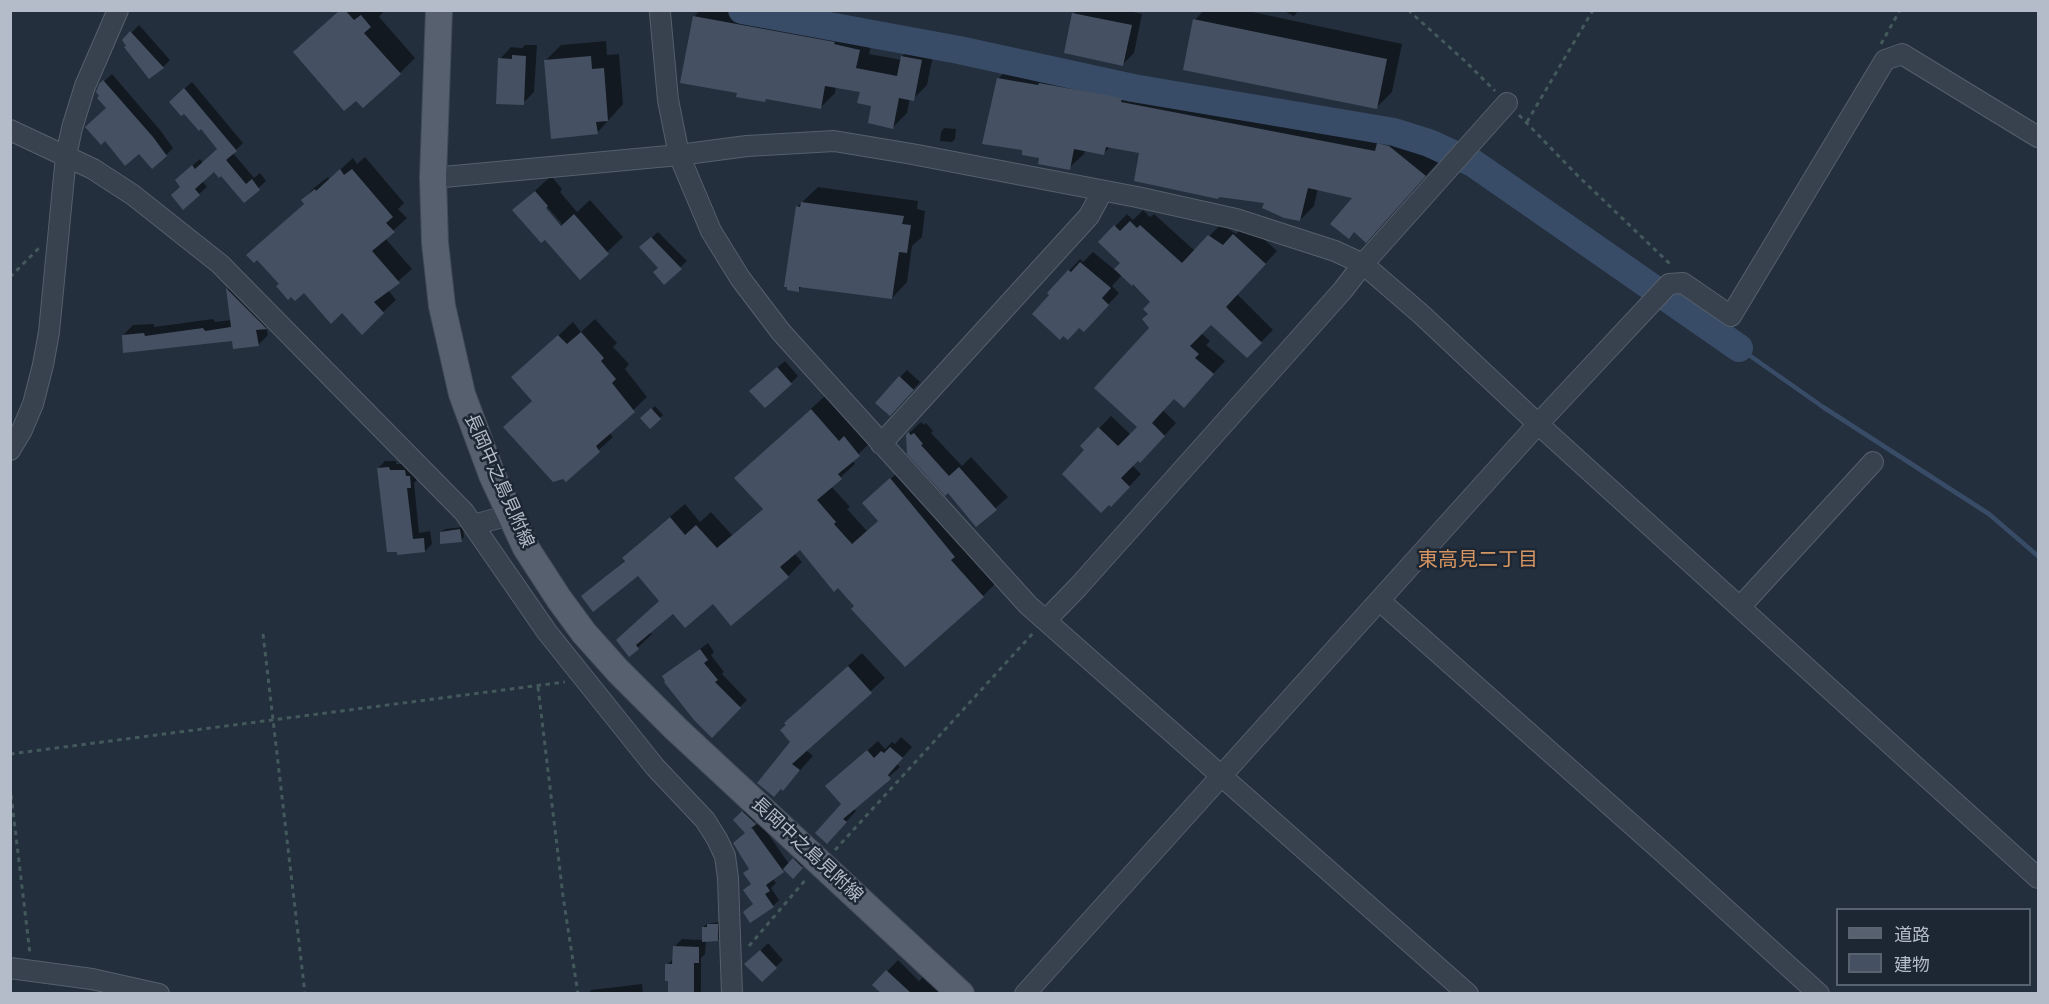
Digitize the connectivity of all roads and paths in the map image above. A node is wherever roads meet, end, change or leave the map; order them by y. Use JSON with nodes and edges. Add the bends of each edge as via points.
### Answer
{"nodes":[{"id":1,"x":118,"y":10,"type":"edge"},
{"id":2,"x":439,"y":10,"type":"edge"},
{"id":3,"x":1408,"y":10,"type":"edge"},
{"id":4,"x":1593,"y":10,"type":"edge"},
{"id":5,"x":660,"y":13,"type":"dead end"},
{"id":6,"x":1507,"y":103,"type":"junction"},
{"id":7,"x":1527,"y":122,"type":"junction"},
{"id":8,"x":10,"y":130,"type":"edge"},
{"id":9,"x":2038,"y":137,"type":"edge"},
{"id":10,"x":679,"y":154,"type":"junction"},
{"id":11,"x":66,"y":156,"type":"junction"},
{"id":12,"x":433,"y":178,"type":"junction"},
{"id":13,"x":1102,"y":192,"type":"junction"},
{"id":14,"x":60,"y":227,"type":"junction"},
{"id":15,"x":1363,"y":264,"type":"junction"},
{"id":16,"x":10,"y":277,"type":"edge"},
{"id":17,"x":1669,"y":284,"type":"junction"},
{"id":18,"x":1538,"y":424,"type":"junction"},
{"id":19,"x":881,"y":444,"type":"junction"},
{"id":20,"x":10,"y":450,"type":"edge"},
{"id":21,"x":1873,"y":462,"type":"dead end"},
{"id":22,"x":510,"y":515,"type":"junction"},
{"id":23,"x":473,"y":525,"type":"junction"},
{"id":24,"x":1380,"y":601,"type":"junction"},
{"id":25,"x":1740,"y":607,"type":"junction"},
{"id":26,"x":1046,"y":620,"type":"junction"},
{"id":27,"x":263,"y":634,"type":"dead end"},
{"id":28,"x":583,"y":678,"type":"junction"},
{"id":29,"x":538,"y":687,"type":"junction"},
{"id":30,"x":273,"y":721,"type":"junction"},
{"id":31,"x":10,"y":754,"type":"edge"},
{"id":32,"x":1221,"y":776,"type":"junction"},
{"id":33,"x":10,"y":786,"type":"edge"},
{"id":34,"x":821,"y":863,"type":"junction"},
{"id":35,"x":2038,"y":878,"type":"edge"},
{"id":36,"x":732,"y":953,"type":"junction"},
{"id":37,"x":20,"y":969,"type":"edge"},
{"id":38,"x":159,"y":993,"type":"edge"},
{"id":39,"x":305,"y":993,"type":"edge"},
{"id":40,"x":578,"y":993,"type":"edge"},
{"id":41,"x":732,"y":993,"type":"edge"},
{"id":42,"x":961,"y":993,"type":"edge"},
{"id":43,"x":1025,"y":993,"type":"edge"},
{"id":44,"x":1468,"y":993,"type":"edge"},
{"id":45,"x":1819,"y":993,"type":"edge"}],
"edges":[{"from":1,"to":11,"type":"street","via":[[85,86]]},
{"from":2,"to":12,"type":"main road","name":"長岡中之島見附線"},
{"from":3,"to":6,"type":"path"},
{"from":4,"to":7,"type":"path"},
{"from":5,"to":10,"type":"street","via":[[668,100]]},
{"from":6,"to":7,"type":"path"},
{"from":6,"to":15,"type":"street"},
{"from":7,"to":17,"type":"path","via":[[1670,264]]},
{"from":8,"to":11,"type":"street"},
{"from":9,"to":17,"type":"street","via":[[1902,54],[1885,60],[1731,316],[1683,283]]},
{"from":10,"to":12,"type":"street"},
{"from":10,"to":13,"type":"street","via":[[834,141]]},
{"from":10,"to":19,"type":"street","via":[[711,231],[740,278],[781,332]]},
{"from":11,"to":14,"type":"street"},
{"from":11,"to":23,"type":"street","via":[[133,195],[220,264]]},
{"from":12,"to":22,"type":"main road","name":"長岡中之島見附線","via":[[442,306],[459,383]]},
{"from":13,"to":15,"type":"street","via":[[1236,219]]},
{"from":13,"to":19,"type":"street","via":[[1089,216]]},
{"from":14,"to":16,"type":"path"},
{"from":14,"to":20,"type":"street","via":[[39,385]]},
{"from":15,"to":18,"type":"street"},
{"from":15,"to":26,"type":"street"},
{"from":17,"to":18,"type":"street"},
{"from":18,"to":24,"type":"street"},
{"from":18,"to":25,"type":"street"},
{"from":19,"to":26,"type":"street"},
{"from":21,"to":25,"type":"street"},
{"from":22,"to":23,"type":"street"},
{"from":22,"to":34,"type":"main road","name":"長岡中之島見附線","via":[[526,548],[584,633],[675,728]]},
{"from":23,"to":28,"type":"street"},
{"from":24,"to":32,"type":"street"},
{"from":24,"to":45,"type":"street"},
{"from":25,"to":35,"type":"street"},
{"from":26,"to":32,"type":"street"},
{"from":26,"to":34,"type":"path"},
{"from":27,"to":30,"type":"path"},
{"from":28,"to":29,"type":"path"},
{"from":28,"to":36,"type":"street","via":[[717,839],[725,856],[728,878]]},
{"from":29,"to":30,"type":"path"},
{"from":29,"to":40,"type":"path"},
{"from":30,"to":31,"type":"path"},
{"from":30,"to":39,"type":"path"},
{"from":32,"to":43,"type":"street"},
{"from":32,"to":44,"type":"street"},
{"from":33,"to":37,"type":"path","via":[[30,954]]},
{"from":34,"to":36,"type":"path","via":[[743,952]]},
{"from":34,"to":42,"type":"main road","name":"長岡中之島見附線"},
{"from":36,"to":41,"type":"street"},
{"from":37,"to":38,"type":"street"}]}
